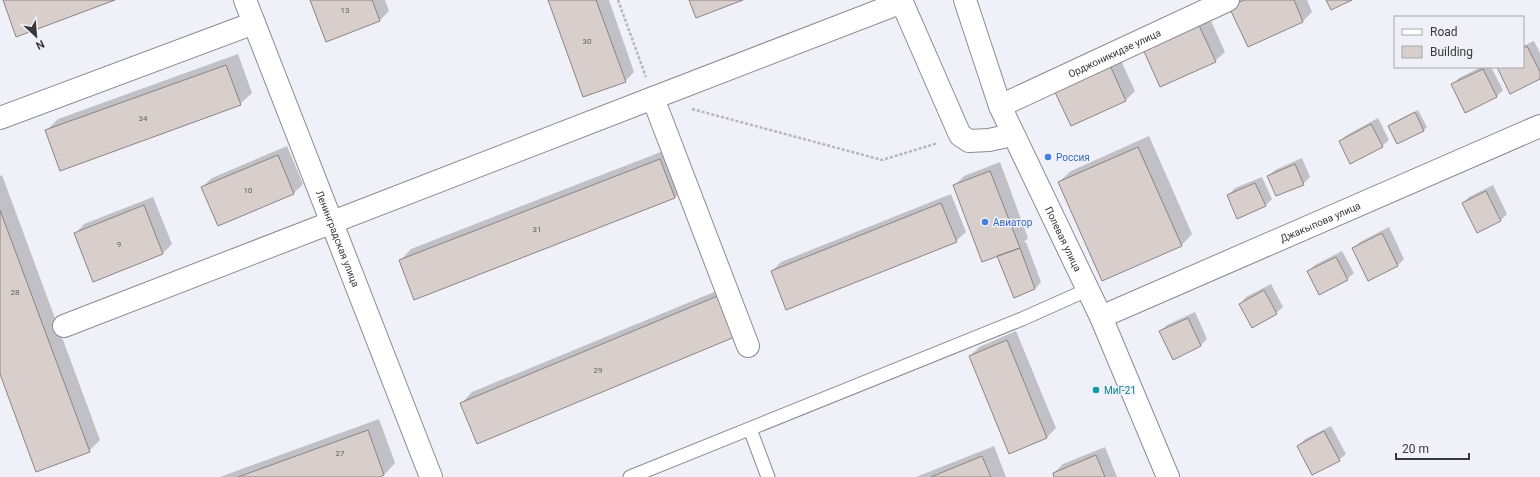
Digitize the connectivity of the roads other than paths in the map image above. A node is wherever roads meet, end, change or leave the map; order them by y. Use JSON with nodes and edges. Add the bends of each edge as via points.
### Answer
{"nodes":[{"id":1,"x":244,"y":0,"type":"edge"},
{"id":2,"x":965,"y":0,"type":"edge"},
{"id":3,"x":1228,"y":0,"type":"edge"},
{"id":4,"x":902,"y":1,"type":"edge"},
{"id":5,"x":254,"y":23,"type":"junction"},
{"id":6,"x":653,"y":98,"type":"junction"},
{"id":7,"x":1000,"y":106,"type":"junction"},
{"id":8,"x":0,"y":118,"type":"edge"},
{"id":9,"x":1540,"y":126,"type":"edge"},
{"id":10,"x":1012,"y":135,"type":"junction"},
{"id":11,"x":332,"y":223,"type":"junction"},
{"id":12,"x":1087,"y":290,"type":"junction"},
{"id":13,"x":1101,"y":317,"type":"junction"},
{"id":14,"x":64,"y":326,"type":"dead end"},
{"id":15,"x":748,"y":346,"type":"dead end"},
{"id":16,"x":750,"y":429,"type":"junction"},
{"id":17,"x":431,"y":477,"type":"edge"},
{"id":18,"x":630,"y":477,"type":"edge"},
{"id":19,"x":768,"y":477,"type":"edge"},
{"id":20,"x":1168,"y":477,"type":"edge"}],
"edges":[{"from":1,"to":5,"type":"street","name":"Ленинградская улица"},
{"from":2,"to":7,"type":"street","name":"Полевая улица"},
{"from":3,"to":7,"type":"street","name":"Орджоникидзе улица"},
{"from":4,"to":6,"type":"street"},
{"from":4,"to":10,"type":"street","via":[[960,135],[969,141]]},
{"from":5,"to":8,"type":"street"},
{"from":5,"to":11,"type":"street","name":"Ленинградская улица"},
{"from":6,"to":11,"type":"street"},
{"from":6,"to":15,"type":"street"},
{"from":7,"to":10,"type":"street","name":"Полевая улица"},
{"from":9,"to":13,"type":"street","name":"Джакыпова улица"},
{"from":10,"to":12,"type":"street","name":"Полевая улица"},
{"from":11,"to":14,"type":"street"},
{"from":11,"to":17,"type":"street","name":"Ленинградская улица"},
{"from":12,"to":13,"type":"street","name":"Полевая улица"},
{"from":12,"to":16,"type":"lane","via":[[1022,319]]},
{"from":13,"to":20,"type":"street","name":"Полевая улица"},
{"from":16,"to":18,"type":"lane"},
{"from":16,"to":19,"type":"lane"}]}
